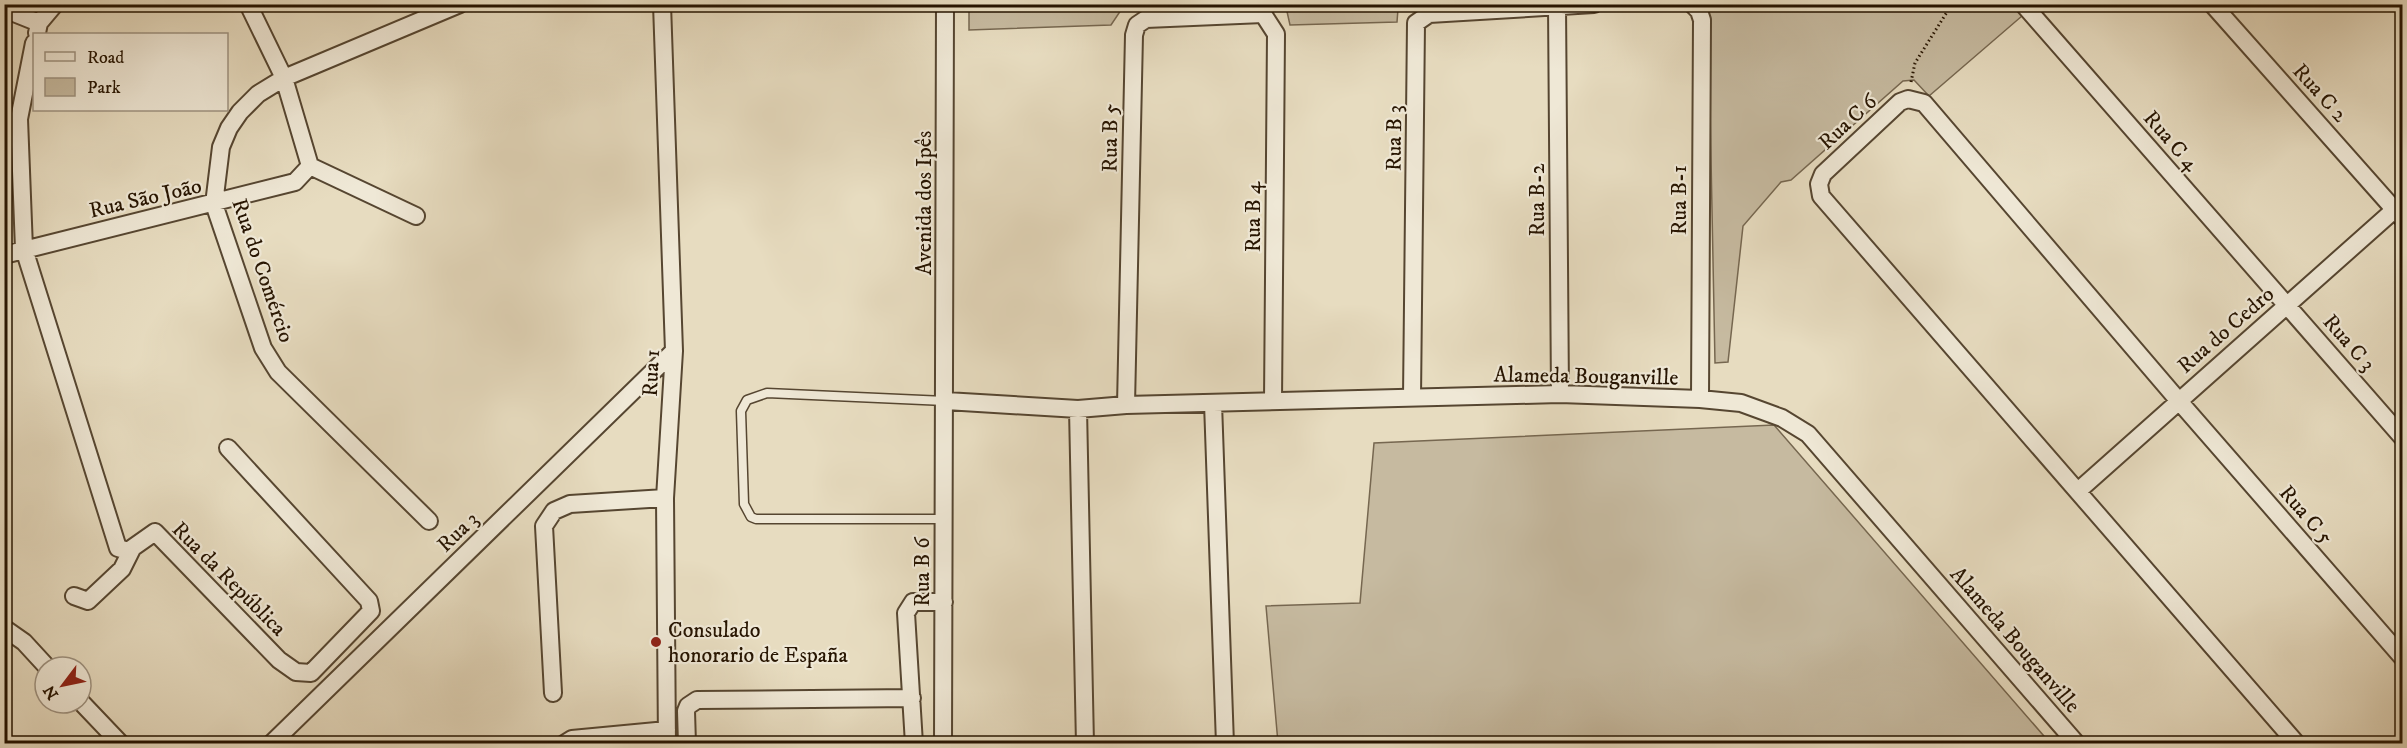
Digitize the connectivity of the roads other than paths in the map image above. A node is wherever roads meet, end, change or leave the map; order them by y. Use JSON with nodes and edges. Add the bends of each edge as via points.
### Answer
{"nodes":[{"id":1,"x":56,"y":4,"type":"edge"},
{"id":2,"x":248,"y":4,"type":"edge"},
{"id":3,"x":460,"y":4,"type":"edge"},
{"id":4,"x":662,"y":4,"type":"edge"},
{"id":5,"x":945,"y":4,"type":"edge"},
{"id":6,"x":1594,"y":4,"type":"edge"},
{"id":7,"x":1692,"y":4,"type":"edge"},
{"id":8,"x":2023,"y":4,"type":"edge"},
{"id":9,"x":2212,"y":4,"type":"edge"},
{"id":10,"x":1557,"y":6,"type":"edge"},
{"id":11,"x":4,"y":9,"type":"edge"},
{"id":12,"x":37,"y":29,"type":"edge"},
{"id":13,"x":1276,"y":34,"type":"joint"},
{"id":14,"x":33,"y":48,"type":"edge"},
{"id":15,"x":284,"y":78,"type":"junction"},
{"id":16,"x":310,"y":166,"type":"junction"},
{"id":17,"x":214,"y":204,"type":"junction"},
{"id":18,"x":2400,"y":210,"type":"edge"},
{"id":19,"x":416,"y":216,"type":"dead end"},
{"id":20,"x":24,"y":249,"type":"junction"},
{"id":21,"x":4,"y":255,"type":"edge"},
{"id":22,"x":2286,"y":305,"type":"junction"},
{"id":23,"x":674,"y":351,"type":"junction"},
{"id":24,"x":1560,"y":394,"type":"junction"},
{"id":25,"x":1412,"y":398,"type":"junction"},
{"id":26,"x":1700,"y":399,"type":"junction"},
{"id":27,"x":2178,"y":400,"type":"junction"},
{"id":28,"x":946,"y":401,"type":"junction"},
{"id":29,"x":1273,"y":401,"type":"junction"},
{"id":30,"x":1213,"y":403,"type":"junction"},
{"id":31,"x":1126,"y":405,"type":"junction"},
{"id":32,"x":1078,"y":409,"type":"junction"},
{"id":33,"x":2403,"y":437,"type":"edge"},
{"id":34,"x":228,"y":448,"type":"dead end"},
{"id":35,"x":2078,"y":490,"type":"junction"},
{"id":36,"x":665,"y":498,"type":"junction"},
{"id":37,"x":944,"y":519,"type":"junction"},
{"id":38,"x":429,"y":521,"type":"dead end"},
{"id":39,"x":132,"y":549,"type":"junction"},
{"id":40,"x":74,"y":596,"type":"dead end"},
{"id":41,"x":944,"y":602,"type":"junction"},
{"id":42,"x":4,"y":628,"type":"edge"},
{"id":43,"x":36,"y":655,"type":"edge"},
{"id":44,"x":2403,"y":657,"type":"edge"},
{"id":45,"x":553,"y":693,"type":"dead end"},
{"id":46,"x":912,"y":698,"type":"junction"},
{"id":47,"x":93,"y":715,"type":"edge"},
{"id":48,"x":667,"y":737,"type":"edge"},
{"id":49,"x":121,"y":744,"type":"edge"},
{"id":50,"x":271,"y":744,"type":"edge"},
{"id":51,"x":564,"y":744,"type":"edge"},
{"id":52,"x":687,"y":744,"type":"edge"},
{"id":53,"x":914,"y":744,"type":"edge"},
{"id":54,"x":943,"y":744,"type":"edge"},
{"id":55,"x":1085,"y":744,"type":"edge"},
{"id":56,"x":1225,"y":744,"type":"edge"},
{"id":57,"x":2077,"y":744,"type":"edge"},
{"id":58,"x":2297,"y":744,"type":"edge"}],
"edges":[{"from":1,"to":12,"type":"street"},
{"from":2,"to":15,"type":"street"},
{"from":3,"to":15,"type":"street","name":"Rua do Comércio"},
{"from":4,"to":23,"type":"street","name":"Rua 1"},
{"from":5,"to":28,"type":"street","name":"Avenida dos Ipês"},
{"from":6,"to":10,"type":"street"},
{"from":7,"to":26,"type":"street","name":"Rua B-1","via":[[1702,20]]},
{"from":8,"to":22,"type":"street","name":"Rua C 4"},
{"from":9,"to":18,"type":"street","name":"Rua C 2"},
{"from":10,"to":24,"type":"street","name":"Rua B-2"},
{"from":10,"to":25,"type":"street","name":"Rua B 3","via":[[1429,14],[1416,23]]},
{"from":11,"to":12,"type":"street"},
{"from":13,"to":29,"type":"street","name":"Rua B 4"},
{"from":13,"to":31,"type":"street","name":"Rua B 5","via":[[1263,14],[1146,19],[1137,25]]},
{"from":14,"to":20,"type":"street","via":[[19,119]]},
{"from":15,"to":16,"type":"street"},
{"from":15,"to":17,"type":"street","name":"Rua do Comércio","via":[[258,94],[229,128],[220,147]]},
{"from":16,"to":17,"type":"street","name":"Rua São João","via":[[295,182]]},
{"from":16,"to":19,"type":"street"},
{"from":17,"to":20,"type":"street","name":"Rua São João"},
{"from":17,"to":38,"type":"street","name":"Rua do Comércio","via":[[263,348],[278,372]]},
{"from":18,"to":22,"type":"street","name":"Rua do Cedro"},
{"from":20,"to":21,"type":"street","name":"Rua São João"},
{"from":20,"to":39,"type":"street","via":[[118,548]]},
{"from":22,"to":27,"type":"street","name":"Rua do Cedro"},
{"from":22,"to":33,"type":"street","name":"Rua C 3"},
{"from":23,"to":36,"type":"street","name":"Rua 1"},
{"from":23,"to":50,"type":"street","name":"Rua 3"},
{"from":24,"to":25,"type":"street","name":"Alameda Bouganville"},
{"from":24,"to":26,"type":"street","name":"Alameda Bouganville"},
{"from":25,"to":29,"type":"street","name":"Alameda Bouganville"},
{"from":26,"to":57,"type":"street","name":"Alameda Bouganville","via":[[1741,403],[1782,418],[1808,434]]},
{"from":27,"to":35,"type":"street","name":"Rua do Cedro"},
{"from":27,"to":35,"type":"street","name":"Rua C 6","via":[[1924,103],[1908,99],[1900,102],[1823,174],[1819,184],[1821,196]]},
{"from":27,"to":44,"type":"street","name":"Rua C 5"},
{"from":28,"to":32,"type":"street","name":"Alameda Bouganville"},
{"from":28,"to":37,"type":"street","name":"Rua B 6"},
{"from":28,"to":37,"type":"lane","via":[[767,393],[747,400],[741,411],[744,504],[751,517]]},
{"from":29,"to":30,"type":"street","name":"Alameda Bouganville"},
{"from":30,"to":31,"type":"street","name":"Alameda Bouganville"},
{"from":30,"to":56,"type":"street"},
{"from":31,"to":32,"type":"street","name":"Alameda Bouganville"},
{"from":32,"to":55,"type":"street"},
{"from":34,"to":39,"type":"street","name":"Rua da República","via":[[369,601],[370,610],[311,673],[296,672],[279,660],[155,532]]},
{"from":35,"to":58,"type":"street"},
{"from":36,"to":45,"type":"street","via":[[570,504],[554,511],[544,526]]},
{"from":36,"to":48,"type":"street","name":"Rua 1"},
{"from":37,"to":41,"type":"street","name":"Rua B 6"},
{"from":39,"to":40,"type":"street","via":[[122,569],[88,601]]},
{"from":41,"to":46,"type":"street","via":[[916,601],[908,607]]},
{"from":41,"to":54,"type":"street","name":"Rua B 6"},
{"from":42,"to":43,"type":"street"},
{"from":46,"to":52,"type":"street","via":[[697,700],[686,711]]},
{"from":46,"to":53,"type":"street"},
{"from":47,"to":49,"type":"street"},
{"from":48,"to":51,"type":"street","via":[[572,739]]}]}
